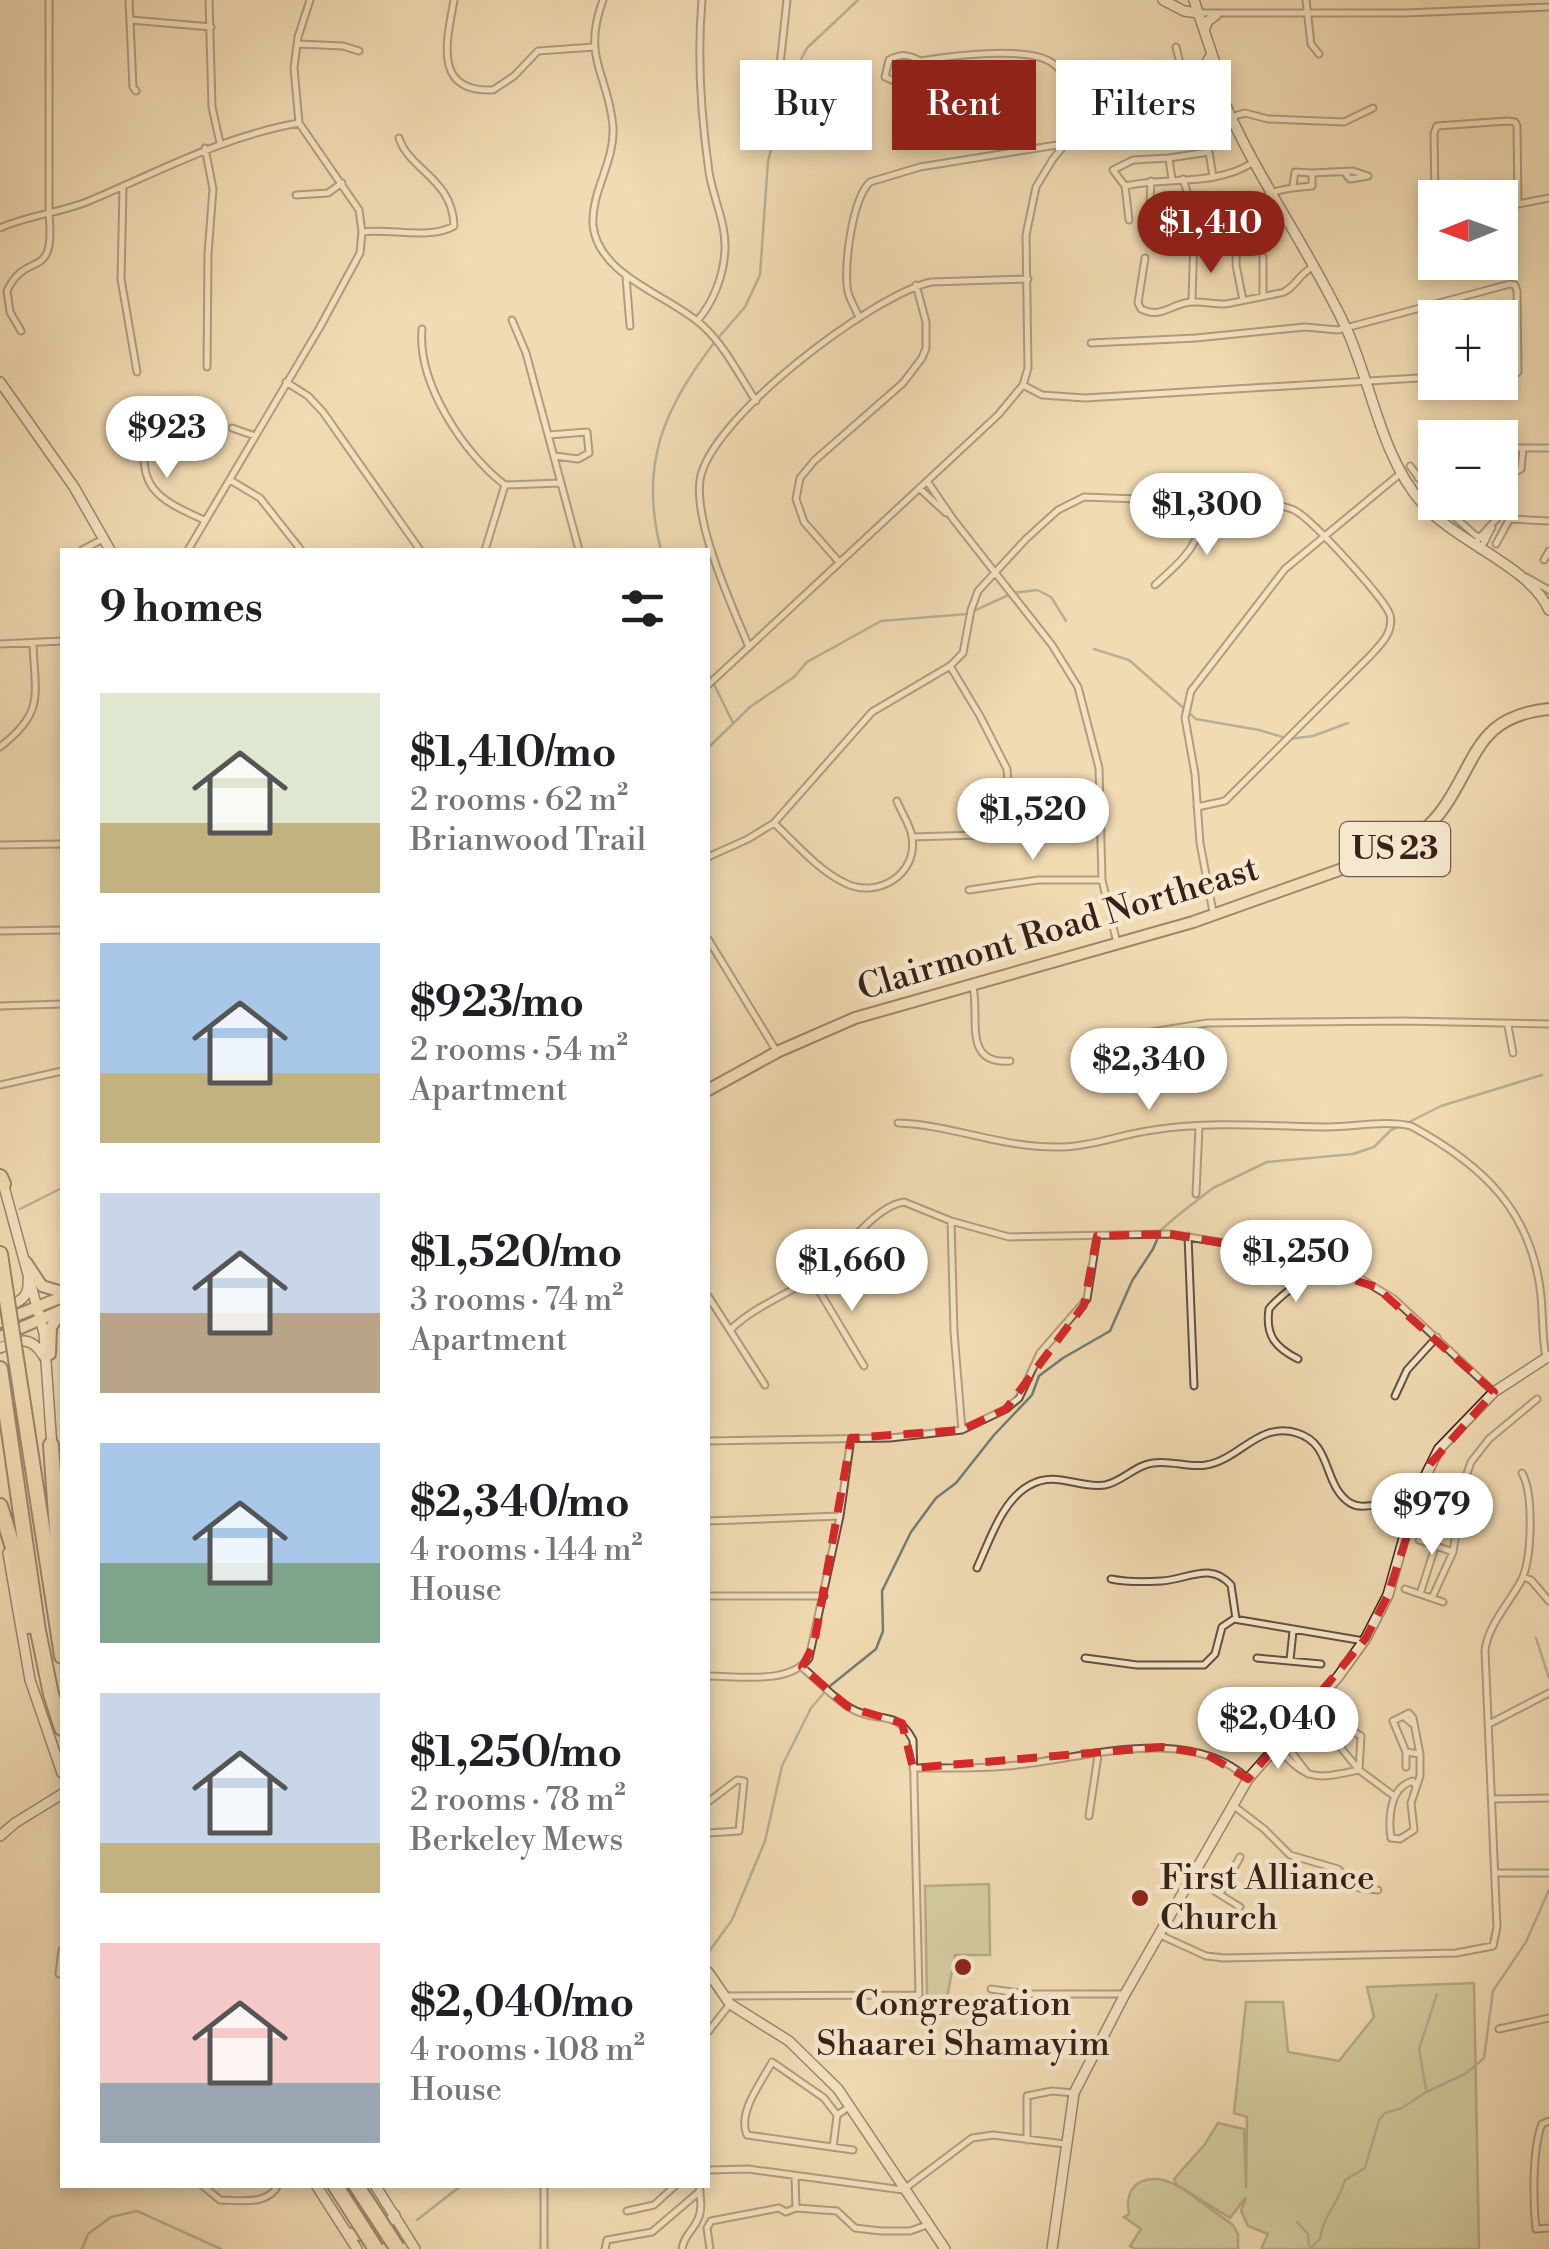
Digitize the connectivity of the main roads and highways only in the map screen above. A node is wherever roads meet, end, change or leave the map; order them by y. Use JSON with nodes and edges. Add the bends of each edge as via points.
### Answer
{"nodes":[{"id":1,"x":1165,"y":0,"type":"edge"},
{"id":2,"x":1194,"y":0,"type":"edge"},
{"id":3,"x":1198,"y":12,"type":"junction"},
{"id":4,"x":1216,"y":15,"type":"road end"},
{"id":5,"x":1204,"y":33,"type":"junction"},
{"id":6,"x":0,"y":382,"type":"edge"},
{"id":7,"x":109,"y":548,"type":"edge"},
{"id":8,"x":1549,"y":610,"type":"edge"},
{"id":9,"x":1549,"y":709,"type":"edge"},
{"id":10,"x":710,"y":1089,"type":"edge"},
{"id":11,"x":1,"y":1177,"type":"edge"},
{"id":12,"x":0,"y":1254,"type":"edge"},
{"id":13,"x":26,"y":1262,"type":"junction"},
{"id":14,"x":60,"y":1293,"type":"edge"},
{"id":15,"x":60,"y":1295,"type":"edge"},
{"id":16,"x":38,"y":1305,"type":"junction"},
{"id":17,"x":0,"y":1310,"type":"edge"},
{"id":18,"x":60,"y":1312,"type":"edge"},
{"id":19,"x":60,"y":1314,"type":"edge"},
{"id":20,"x":41,"y":1320,"type":"junction"},
{"id":21,"x":0,"y":1322,"type":"edge"},
{"id":22,"x":0,"y":1338,"type":"edge"},
{"id":23,"x":0,"y":1348,"type":"edge"},
{"id":24,"x":45,"y":1357,"type":"junction"},
{"id":25,"x":1548,"y":1357,"type":"edge"},
{"id":26,"x":0,"y":1368,"type":"edge"},
{"id":27,"x":51,"y":1445,"type":"junction"},
{"id":28,"x":60,"y":1506,"type":"edge"},
{"id":29,"x":0,"y":1508,"type":"edge"},
{"id":30,"x":60,"y":1572,"type":"edge"},
{"id":31,"x":60,"y":1645,"type":"edge"},
{"id":32,"x":51,"y":1694,"type":"junction"},
{"id":33,"x":60,"y":1722,"type":"edge"},
{"id":34,"x":60,"y":1767,"type":"edge"},
{"id":35,"x":60,"y":1795,"type":"edge"},
{"id":36,"x":0,"y":1836,"type":"edge"},
{"id":37,"x":710,"y":1975,"type":"edge"},
{"id":38,"x":319,"y":2188,"type":"edge"},
{"id":39,"x":337,"y":2188,"type":"edge"},
{"id":40,"x":358,"y":2188,"type":"edge"},
{"id":41,"x":377,"y":2188,"type":"edge"},
{"id":42,"x":383,"y":2197,"type":"junction"},
{"id":43,"x":394,"y":2215,"type":"junction"},
{"id":44,"x":381,"y":2219,"type":"junction"},
{"id":45,"x":353,"y":2228,"type":"junction"},
{"id":46,"x":356,"y":2249,"type":"edge"},
{"id":47,"x":373,"y":2249,"type":"edge"},
{"id":48,"x":397,"y":2249,"type":"edge"},
{"id":49,"x":414,"y":2249,"type":"edge"},
{"id":50,"x":945,"y":2249,"type":"edge"},
{"id":51,"x":1052,"y":2249,"type":"edge"}],
"edges":[{"from":1,"to":3,"type":"main road"},
{"from":2,"to":3,"type":"main road"},
{"from":3,"to":5,"type":"main road"},
{"from":4,"to":5,"type":"main road"},
{"from":5,"to":8,"type":"main road","via":[[1229,116],[1346,328],[1422,503],[1516,572]]},
{"from":6,"to":7,"type":"main road"},
{"from":9,"to":10,"type":"main road","name":"Clairmont Road Northeast","number":"US 23","via":[[1512,717],[1490,732],[1440,813],[1407,843],[1214,915],[860,1017]]},
{"from":11,"to":13,"type":"main road"},
{"from":12,"to":31,"type":"highway","bridge":true},
{"from":13,"to":14,"type":"main road","via":[[42,1286]]},
{"from":13,"to":16,"type":"main road"},
{"from":13,"to":17,"type":"main road","via":[[26,1297]]},
{"from":15,"to":16,"type":"main road"},
{"from":16,"to":20,"type":"main road"},
{"from":16,"to":21,"type":"main road"},
{"from":18,"to":20,"type":"main road"},
{"from":19,"to":24,"type":"main road"},
{"from":20,"to":22,"type":"main road"},
{"from":20,"to":24,"type":"main road"},
{"from":23,"to":24,"type":"main road","via":[[29,1340]]},
{"from":24,"to":27,"type":"main road"},
{"from":25,"to":51,"type":"main road","via":[[1494,1392],[1440,1449],[1424,1478],[1388,1595],[1364,1641],[1231,1804],[1125,1994],[1074,2093]]},
{"from":26,"to":32,"type":"highway"},
{"from":27,"to":28,"type":"main road"},
{"from":27,"to":30,"type":"highway"},
{"from":29,"to":32,"type":"highway","via":[[40,1678]]},
{"from":29,"to":34,"type":"main road","via":[[30,1680]]},
{"from":32,"to":33,"type":"highway"},
{"from":35,"to":36,"type":"main road"},
{"from":37,"to":50,"type":"main road","via":[[726,2000],[824,2072]]},
{"from":38,"to":45,"type":"main road"},
{"from":39,"to":45,"type":"highway"},
{"from":40,"to":44,"type":"highway"},
{"from":41,"to":42,"type":"main road"},
{"from":42,"to":43,"type":"main road"},
{"from":42,"to":44,"type":"main road","via":[[388,2213]]},
{"from":43,"to":44,"type":"main road"},
{"from":43,"to":49,"type":"main road"},
{"from":44,"to":45,"type":"main road","via":[[361,2238]]},
{"from":44,"to":48,"type":"highway","bridge":true},
{"from":45,"to":46,"type":"main road"},
{"from":45,"to":47,"type":"highway","bridge":true},
{"from":47,"to":49,"type":"main road","via":[[395,2234]]}]}
